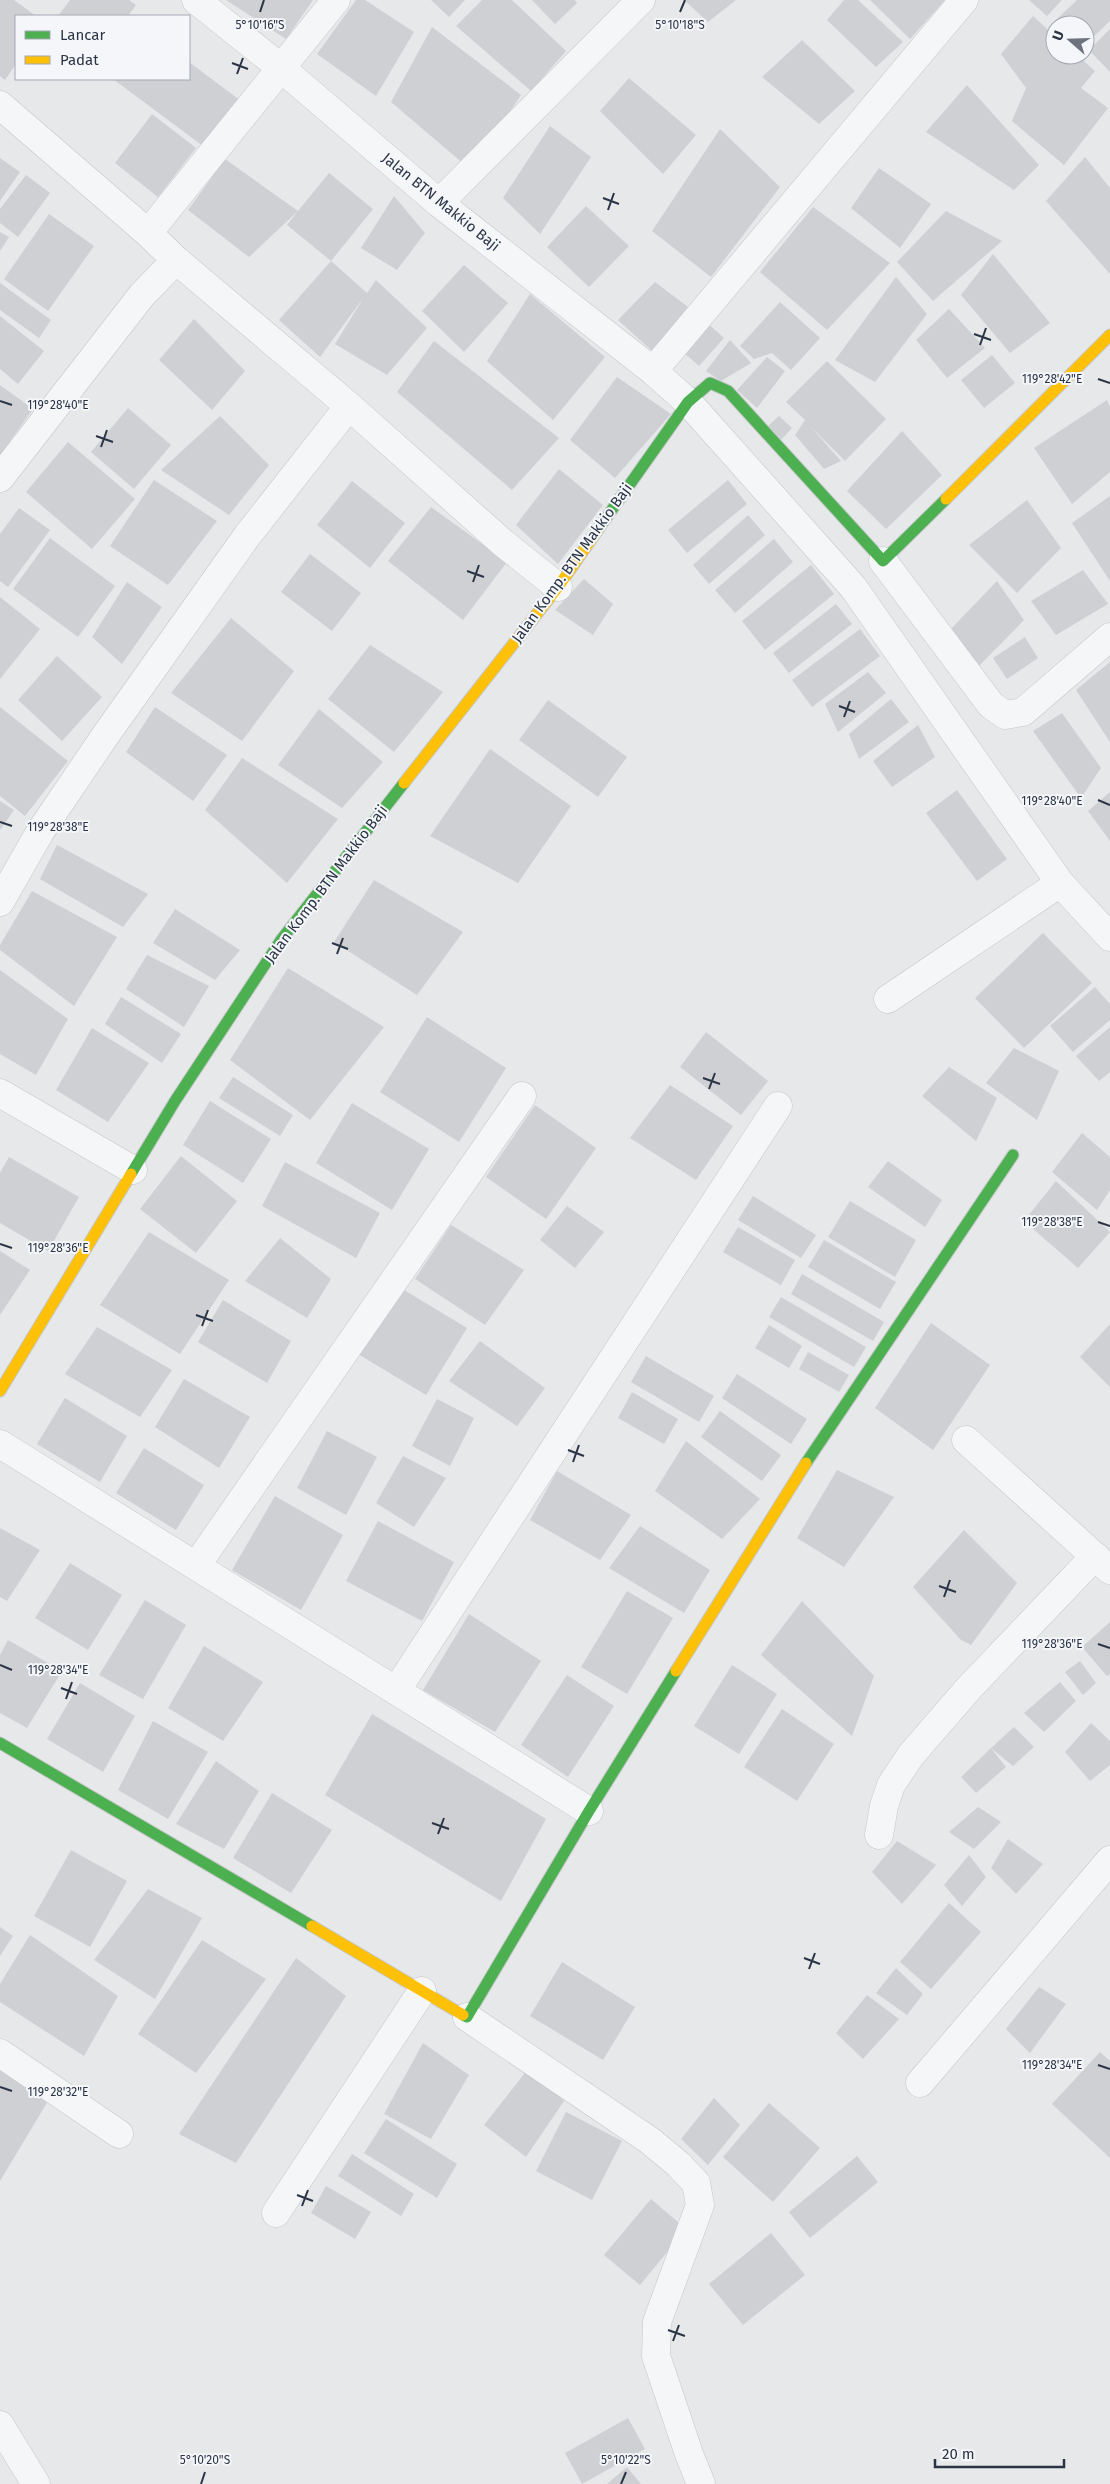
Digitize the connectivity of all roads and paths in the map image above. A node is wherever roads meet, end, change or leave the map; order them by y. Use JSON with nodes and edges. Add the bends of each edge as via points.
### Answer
{"nodes":[{"id":1,"x":196,"y":0,"type":"edge"},
{"id":2,"x":336,"y":0,"type":"edge"},
{"id":3,"x":640,"y":0,"type":"edge"},
{"id":4,"x":964,"y":0,"type":"edge"},
{"id":5,"x":281,"y":68,"type":"junction"},
{"id":6,"x":0,"y":106,"type":"edge"},
{"id":7,"x":439,"y":204,"type":"junction"},
{"id":8,"x":148,"y":233,"type":"junction"},
{"id":9,"x":176,"y":260,"type":"junction"},
{"id":10,"x":1110,"y":335,"type":"edge"},
{"id":11,"x":653,"y":371,"type":"junction"},
{"id":12,"x":688,"y":402,"type":"junction"},
{"id":13,"x":349,"y":406,"type":"junction"},
{"id":14,"x":0,"y":478,"type":"edge"},
{"id":15,"x":883,"y":561,"type":"junction"},
{"id":16,"x":558,"y":587,"type":"junction"},
{"id":17,"x":1110,"y":637,"type":"edge"},
{"id":18,"x":1060,"y":883,"type":"junction"},
{"id":19,"x":0,"y":902,"type":"edge"},
{"id":20,"x":1110,"y":937,"type":"edge"},
{"id":21,"x":888,"y":999,"type":"dead end"},
{"id":22,"x":0,"y":1093,"type":"edge"},
{"id":23,"x":522,"y":1096,"type":"dead end"},
{"id":24,"x":778,"y":1106,"type":"dead end"},
{"id":25,"x":1013,"y":1155,"type":"dead end"},
{"id":26,"x":133,"y":1170,"type":"junction"},
{"id":27,"x":0,"y":1391,"type":"edge"},
{"id":28,"x":966,"y":1440,"type":"dead end"},
{"id":29,"x":0,"y":1444,"type":"edge"},
{"id":30,"x":1102,"y":1563,"type":"edge"},
{"id":31,"x":196,"y":1566,"type":"junction"},
{"id":32,"x":396,"y":1691,"type":"junction"},
{"id":33,"x":0,"y":1743,"type":"edge"},
{"id":34,"x":589,"y":1811,"type":"junction"},
{"id":35,"x":879,"y":1835,"type":"dead end"},
{"id":36,"x":1110,"y":1860,"type":"edge"},
{"id":37,"x":422,"y":1992,"type":"junction"},
{"id":38,"x":467,"y":2018,"type":"junction"},
{"id":39,"x":0,"y":2053,"type":"edge"},
{"id":40,"x":920,"y":2083,"type":"dead end"},
{"id":41,"x":119,"y":2134,"type":"dead end"},
{"id":42,"x":276,"y":2213,"type":"dead end"},
{"id":43,"x":0,"y":2425,"type":"edge"},
{"id":44,"x":36,"y":2484,"type":"edge"},
{"id":45,"x":701,"y":2484,"type":"edge"}],
"edges":[{"from":1,"to":5,"type":"street","name":"Jalan BTN Makkio Baji"},
{"from":2,"to":5,"type":"street"},
{"from":3,"to":7,"type":"street"},
{"from":4,"to":11,"type":"street"},
{"from":5,"to":7,"type":"street","name":"Jalan BTN Makkio Baji"},
{"from":5,"to":8,"type":"street"},
{"from":6,"to":8,"type":"street"},
{"from":7,"to":11,"type":"street","name":"Jalan BTN Makkio Baji"},
{"from":8,"to":9,"type":"street"},
{"from":9,"to":13,"type":"street"},
{"from":9,"to":14,"type":"street","via":[[142,295]]},
{"from":10,"to":15,"type":"street"},
{"from":11,"to":12,"type":"street","name":"Jalan BTN Makkio Baji"},
{"from":12,"to":15,"type":"street","name":"Jalan Komp. BTN Makkio Baji","via":[[710,383],[728,391]]},
{"from":12,"to":16,"type":"street","name":"Jalan Komp. BTN Makkio Baji"},
{"from":12,"to":18,"type":"street","name":"Jalan BTN Makkio Baji","via":[[853,587]]},
{"from":13,"to":16,"type":"street","via":[[503,543]]},
{"from":13,"to":19,"type":"street","via":[[246,536],[105,736],[40,832]]},
{"from":15,"to":17,"type":"street","via":[[991,705],[1005,715],[1023,712]]},
{"from":16,"to":26,"type":"street","name":"Jalan Komp. BTN Makkio Baji","via":[[281,940]]},
{"from":18,"to":20,"type":"street","name":"Jalan BTN Makkio Baji"},
{"from":18,"to":21,"type":"street"},
{"from":22,"to":26,"type":"street"},
{"from":23,"to":31,"type":"street"},
{"from":24,"to":32,"type":"street"},
{"from":25,"to":34,"type":"street","via":[[811,1455]]},
{"from":26,"to":27,"type":"street","name":"Jalan Komp. BTN Makkio Baji"},
{"from":28,"to":30,"type":"street"},
{"from":29,"to":31,"type":"street"},
{"from":30,"to":35,"type":"street","via":[[969,1688],[911,1755],[891,1785]]},
{"from":31,"to":32,"type":"street"},
{"from":32,"to":34,"type":"street"},
{"from":33,"to":37,"type":"street"},
{"from":34,"to":38,"type":"street"},
{"from":36,"to":40,"type":"street"},
{"from":37,"to":38,"type":"street"},
{"from":37,"to":42,"type":"street"},
{"from":38,"to":45,"type":"street","via":[[649,2140],[696,2183],[700,2205],[657,2322],[656,2356]]},
{"from":39,"to":41,"type":"street"},
{"from":43,"to":44,"type":"street"}]}
